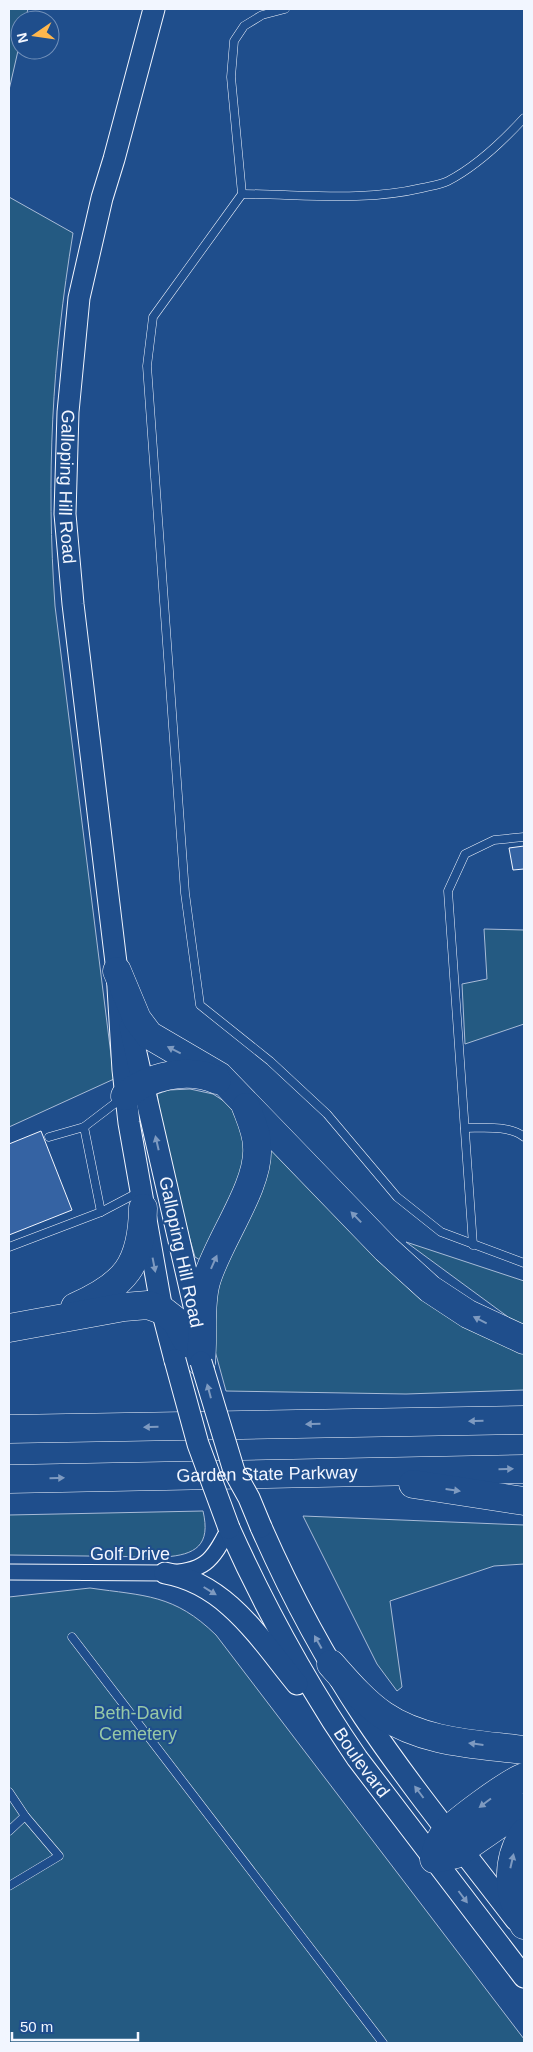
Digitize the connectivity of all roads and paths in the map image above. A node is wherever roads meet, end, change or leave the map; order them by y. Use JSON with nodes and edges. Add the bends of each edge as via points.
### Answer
{"nodes":[{"id":1,"x":284,"y":9,"type":"edge"},
{"id":2,"x":154,"y":11,"type":"edge"},
{"id":3,"x":524,"y":118,"type":"edge"},
{"id":4,"x":242,"y":194,"type":"junction"},
{"id":5,"x":524,"y":837,"type":"edge"},
{"id":6,"x":117,"y":971,"type":"junction"},
{"id":7,"x":134,"y":1089,"type":"junction"},
{"id":8,"x":236,"y":1092,"type":"junction"},
{"id":9,"x":84,"y":1127,"type":"junction"},
{"id":10,"x":465,"y":1128,"type":"junction"},
{"id":11,"x":48,"y":1137,"type":"dead end"},
{"id":12,"x":524,"y":1137,"type":"edge"},
{"id":13,"x":142,"y":1200,"type":"junction"},
{"id":14,"x":101,"y":1212,"type":"junction"},
{"id":15,"x":473,"y":1245,"type":"junction"},
{"id":16,"x":9,"y":1246,"type":"edge"},
{"id":17,"x":524,"y":1263,"type":"edge"},
{"id":18,"x":162,"y":1310,"type":"junction"},
{"id":19,"x":19,"y":1326,"type":"edge"},
{"id":20,"x":524,"y":1340,"type":"edge"},
{"id":21,"x":188,"y":1361,"type":"junction"},
{"id":22,"x":524,"y":1420,"type":"edge"},
{"id":23,"x":9,"y":1429,"type":"edge"},
{"id":24,"x":524,"y":1469,"type":"edge"},
{"id":25,"x":234,"y":1471,"type":"junction"},
{"id":26,"x":318,"y":1473,"type":"junction"},
{"id":27,"x":9,"y":1479,"type":"edge"},
{"id":28,"x":524,"y":1501,"type":"edge"},
{"id":29,"x":261,"y":1527,"type":"joint"},
{"id":30,"x":229,"y":1528,"type":"junction"},
{"id":31,"x":9,"y":1572,"type":"edge"},
{"id":32,"x":165,"y":1573,"type":"junction"},
{"id":33,"x":72,"y":1637,"type":"dead end"},
{"id":34,"x":331,"y":1664,"type":"junction"},
{"id":35,"x":524,"y":1750,"type":"edge"},
{"id":36,"x":357,"y":1758,"type":"junction"},
{"id":37,"x":524,"y":1777,"type":"edge"},
{"id":38,"x":9,"y":1792,"type":"edge"},
{"id":39,"x":524,"y":1807,"type":"edge"},
{"id":40,"x":25,"y":1816,"type":"junction"},
{"id":41,"x":9,"y":1830,"type":"edge"},
{"id":42,"x":524,"y":1833,"type":"edge"},
{"id":43,"x":456,"y":1840,"type":"junction"},
{"id":44,"x":434,"y":1858,"type":"junction"},
{"id":45,"x":9,"y":1886,"type":"edge"},
{"id":46,"x":524,"y":1925,"type":"edge"},
{"id":47,"x":524,"y":1930,"type":"edge"},
{"id":48,"x":524,"y":1978,"type":"edge"},
{"id":49,"x":383,"y":2043,"type":"edge"}],
"edges":[{"from":1,"to":4,"type":"lane","via":[[262,15],[244,26],[234,41],[231,77]]},
{"from":2,"to":6,"type":"main road","name":"Galloping Hill Road","via":[[102,198],[79,298],[66,463],[65,514],[73,604]]},
{"from":3,"to":4,"type":"lane","via":[[503,141],[446,183],[364,196]]},
{"from":4,"to":15,"type":"lane","via":[[153,317],[147,366],[185,893],[200,1005],[270,1060],[327,1114],[397,1198],[441,1232]]},
{"from":5,"to":10,"type":"lane","via":[[494,840],[465,854],[448,891]]},
{"from":6,"to":7,"type":"main road","name":"Galloping Hill Road"},
{"from":8,"to":6,"type":"highway","one_way":true,"via":[[208,1068],[149,1035],[137,1019]]},
{"from":7,"to":8,"type":"highway","via":[[162,1078],[194,1075],[213,1079]]},
{"from":7,"to":9,"type":"lane"},
{"from":7,"to":13,"type":"main road","name":"Galloping Hill Road"},
{"from":21,"to":7,"type":"main road","name":"Galloping Hill Road","one_way":true,"via":[[198,1322]]},
{"from":20,"to":8,"type":"highway","one_way":true,"via":[[468,1314],[418,1279]]},
{"from":21,"to":8,"type":"highway","one_way":true,"via":[[204,1337],[202,1304],[206,1280],[252,1178],[257,1159],[255,1133]]},
{"from":9,"to":11,"type":"lane"},
{"from":9,"to":14,"type":"lane"},
{"from":10,"to":12,"type":"lane","via":[[501,1129]]},
{"from":10,"to":15,"type":"lane"},
{"from":13,"to":14,"type":"lane"},
{"from":13,"to":18,"type":"main road","name":"Galloping Hill Road","one_way":true},
{"from":13,"to":19,"type":"highway","via":[[139,1250],[122,1277],[86,1302]]},
{"from":14,"to":16,"type":"lane"},
{"from":15,"to":17,"type":"lane"},
{"from":18,"to":19,"type":"highway","via":[[148,1305],[132,1305]]},
{"from":18,"to":21,"type":"highway","via":[[176,1320],[184,1336]]},
{"from":25,"to":21,"type":"main road","name":"Galloping Hill Road","one_way":true,"bridge":true},
{"from":21,"to":30,"type":"main road","name":"Galloping Hill Road","bridge":true,"via":[[198,1444]]},
{"from":22,"to":23,"type":"highway","one_way":true},
{"from":26,"to":24,"type":"highway","name":"Garden State Parkway","one_way":true},
{"from":25,"to":29,"type":"main road","name":"Galloping Hill Road","bridge":true},
{"from":25,"to":30,"type":"main road","bridge":true,"via":[[235,1496]]},
{"from":27,"to":26,"type":"highway","name":"Garden State Parkway","one_way":true},
{"from":26,"to":28,"type":"highway","one_way":true},
{"from":34,"to":29,"type":"main road","name":"Boulevard","one_way":true},
{"from":30,"to":32,"type":"street","name":"Golf Drive","via":[[216,1552],[204,1564],[189,1571]]},
{"from":30,"to":36,"type":"main road","name":"Boulevard","via":[[290,1651]]},
{"from":31,"to":32,"type":"street","name":"Golf Drive"},
{"from":32,"to":36,"type":"main road","one_way":true,"via":[[201,1585],[231,1605]]},
{"from":33,"to":49,"type":"lane"},
{"from":35,"to":34,"type":"highway","one_way":true,"via":[[446,1740],[404,1727],[374,1708]]},
{"from":43,"to":34,"type":"main road","name":"Boulevard","one_way":true,"via":[[381,1742]]},
{"from":36,"to":44,"type":"main road","name":"Boulevard"},
{"from":37,"to":43,"type":"highway","one_way":true,"via":[[501,1790]]},
{"from":38,"to":40,"type":"lane"},
{"from":39,"to":43,"type":"highway"},
{"from":40,"to":41,"type":"lane"},
{"from":40,"to":45,"type":"lane","via":[[59,1856]]},
{"from":46,"to":42,"type":"highway","one_way":true,"via":[[515,1905],[510,1881],[512,1859]]},
{"from":43,"to":44,"type":"highway","via":[[456,1854]]},
{"from":43,"to":47,"type":"main road","name":"Boulevard"},
{"from":44,"to":48,"type":"main road","name":"Boulevard","one_way":true}]}
